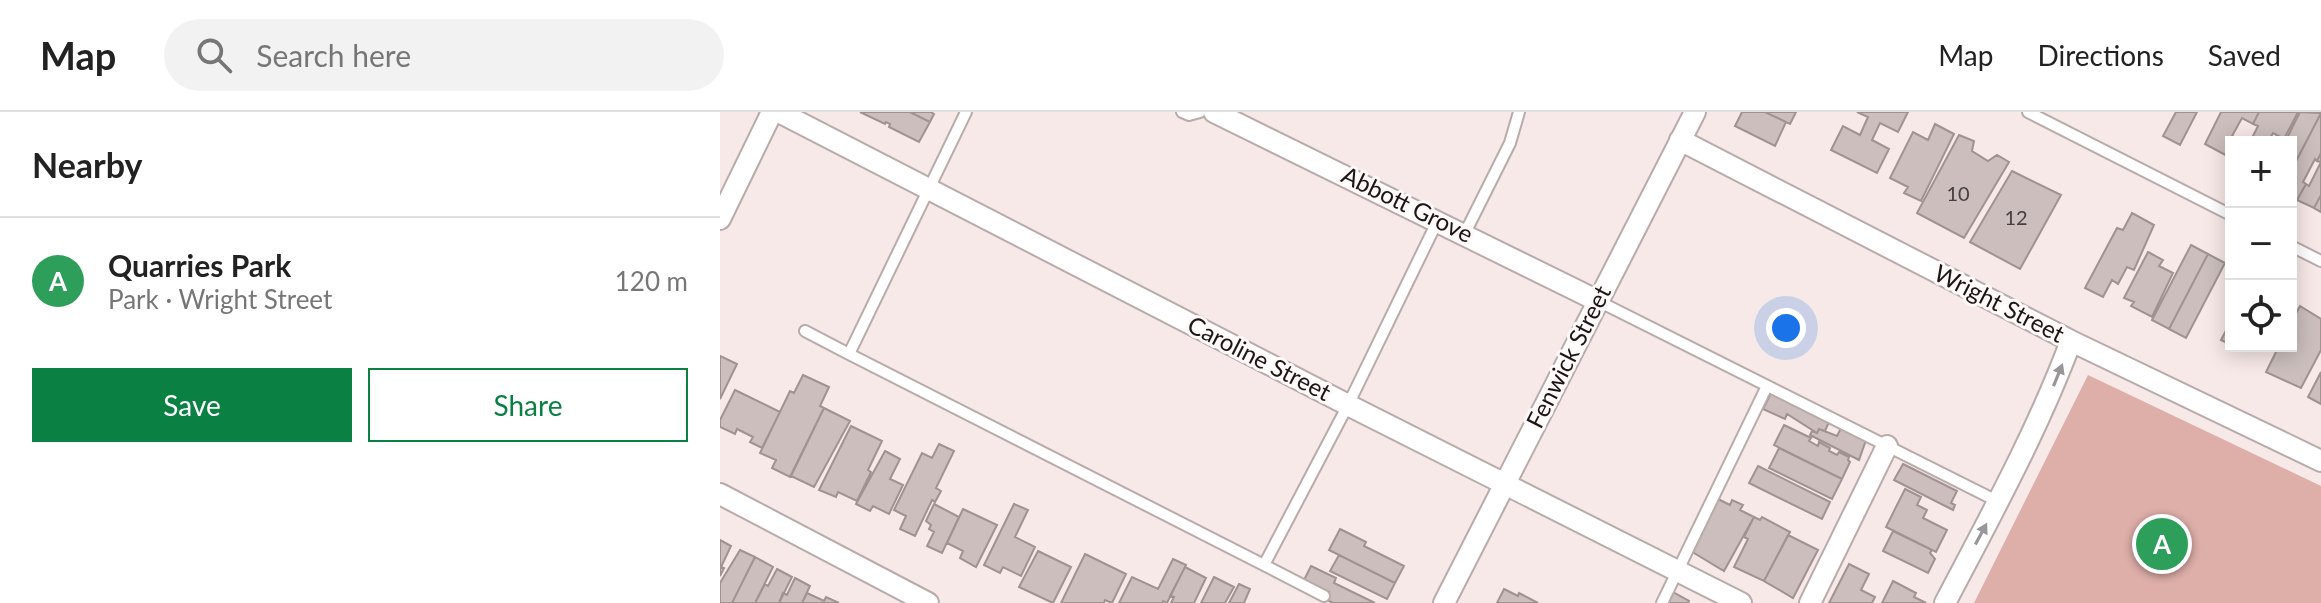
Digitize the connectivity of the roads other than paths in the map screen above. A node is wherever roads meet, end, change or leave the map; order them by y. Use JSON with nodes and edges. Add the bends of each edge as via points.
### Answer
{"nodes":[{"id":1,"x":772,"y":112,"type":"edge"},
{"id":2,"x":779,"y":112,"type":"edge"},
{"id":3,"x":966,"y":112,"type":"edge"},
{"id":4,"x":1182,"y":112,"type":"edge"},
{"id":5,"x":1200,"y":112,"type":"edge"},
{"id":6,"x":1214,"y":112,"type":"edge"},
{"id":7,"x":1519,"y":112,"type":"edge"},
{"id":8,"x":1695,"y":112,"type":"edge"},
{"id":9,"x":2028,"y":112,"type":"edge"},
{"id":10,"x":1680,"y":140,"type":"junction"},
{"id":11,"x":929,"y":188,"type":"junction"},
{"id":12,"x":2225,"y":212,"type":"edge"},
{"id":13,"x":720,"y":219,"type":"edge"},
{"id":14,"x":1438,"y":220,"type":"junction"},
{"id":15,"x":1465,"y":233,"type":"junction"},
{"id":16,"x":2297,"y":249,"type":"edge"},
{"id":17,"x":2321,"y":261,"type":"edge"},
{"id":18,"x":1598,"y":301,"type":"junction"},
{"id":19,"x":805,"y":331,"type":"dead end"},
{"id":20,"x":2071,"y":341,"type":"junction"},
{"id":21,"x":849,"y":354,"type":"junction"},
{"id":22,"x":1767,"y":386,"type":"junction"},
{"id":23,"x":1348,"y":405,"type":"junction"},
{"id":24,"x":1887,"y":446,"type":"junction"},
{"id":25,"x":2321,"y":461,"type":"edge"},
{"id":26,"x":1505,"y":484,"type":"junction"},
{"id":27,"x":720,"y":494,"type":"edge"},
{"id":28,"x":1999,"y":502,"type":"junction"},
{"id":29,"x":1264,"y":565,"type":"junction"},
{"id":30,"x":1677,"y":571,"type":"junction"},
{"id":31,"x":1324,"y":596,"type":"dead end"},
{"id":32,"x":928,"y":603,"type":"edge"},
{"id":33,"x":1444,"y":603,"type":"edge"},
{"id":34,"x":1662,"y":603,"type":"edge"},
{"id":35,"x":1741,"y":603,"type":"edge"},
{"id":36,"x":1810,"y":603,"type":"edge"},
{"id":37,"x":1945,"y":603,"type":"edge"}],
"edges":[{"from":1,"to":13,"type":"street"},
{"from":2,"to":11,"type":"street","name":"Caroline Street"},
{"from":3,"to":11,"type":"lane"},
{"from":4,"to":5,"type":"lane"},
{"from":6,"to":14,"type":"street","name":"Abbott Grove"},
{"from":7,"to":15,"type":"lane","via":[[1510,143]]},
{"from":8,"to":10,"type":"street","name":"Fenwick Street"},
{"from":9,"to":12,"type":"lane"},
{"from":10,"to":18,"type":"street","name":"Fenwick Street"},
{"from":10,"to":20,"type":"street","name":"Wright Street"},
{"from":11,"to":21,"type":"lane"},
{"from":11,"to":23,"type":"street","name":"Caroline Street"},
{"from":14,"to":15,"type":"street","name":"Abbott Grove"},
{"from":14,"to":23,"type":"lane"},
{"from":15,"to":18,"type":"street","name":"Abbott Grove"},
{"from":16,"to":17,"type":"lane"},
{"from":18,"to":22,"type":"lane"},
{"from":18,"to":26,"type":"street","name":"Fenwick Street"},
{"from":19,"to":21,"type":"lane"},
{"from":20,"to":25,"type":"street","name":"Wright Street"},
{"from":28,"to":20,"type":"street","one_way":true},
{"from":21,"to":29,"type":"lane"},
{"from":22,"to":24,"type":"lane"},
{"from":22,"to":30,"type":"lane"},
{"from":23,"to":26,"type":"street","name":"Caroline Street"},
{"from":23,"to":29,"type":"lane"},
{"from":24,"to":28,"type":"lane"},
{"from":24,"to":36,"type":"street"},
{"from":26,"to":30,"type":"street","name":"Caroline Street"},
{"from":26,"to":33,"type":"street","name":"Fenwick Street"},
{"from":27,"to":32,"type":"street"},
{"from":37,"to":28,"type":"street","one_way":true},
{"from":29,"to":31,"type":"lane"},
{"from":30,"to":34,"type":"lane"},
{"from":30,"to":35,"type":"street","name":"Caroline Street"}]}
